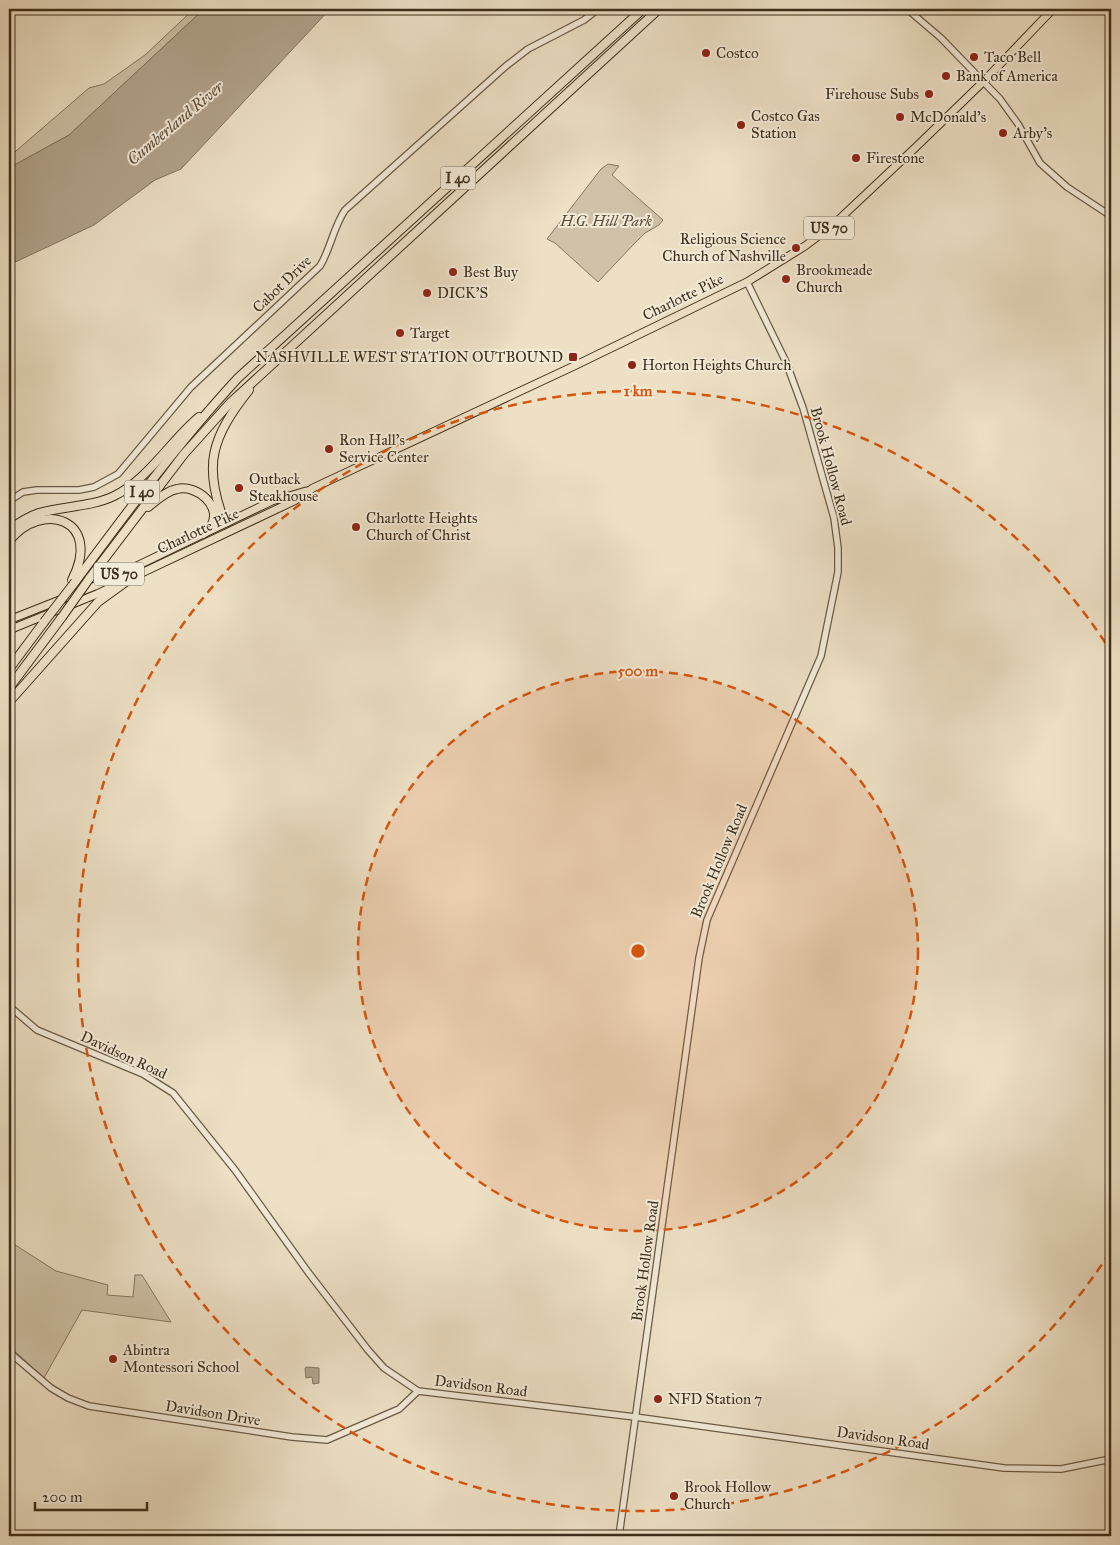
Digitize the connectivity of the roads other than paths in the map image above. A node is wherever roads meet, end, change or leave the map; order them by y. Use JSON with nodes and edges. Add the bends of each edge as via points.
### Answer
{"nodes":[{"id":1,"x":598,"y":9,"type":"edge"},
{"id":2,"x":643,"y":9,"type":"edge"},
{"id":3,"x":659,"y":9,"type":"edge"},
{"id":4,"x":906,"y":9,"type":"edge"},
{"id":5,"x":1052,"y":9,"type":"edge"},
{"id":6,"x":982,"y":82,"type":"junction"},
{"id":7,"x":1111,"y":216,"type":"edge"},
{"id":8,"x":748,"y":282,"type":"junction"},
{"id":9,"x":268,"y":366,"type":"junction"},
{"id":10,"x":214,"y":404,"type":"junction"},
{"id":11,"x":313,"y":488,"type":"junction"},
{"id":12,"x":9,"y":501,"type":"edge"},
{"id":13,"x":137,"y":516,"type":"junction"},
{"id":14,"x":225,"y":523,"type":"junction"},
{"id":15,"x":9,"y":530,"type":"edge"},
{"id":16,"x":228,"y":532,"type":"junction"},
{"id":17,"x":203,"y":534,"type":"junction"},
{"id":18,"x":9,"y":541,"type":"edge"},
{"id":19,"x":134,"y":576,"type":"junction"},
{"id":20,"x":73,"y":583,"type":"junction"},
{"id":21,"x":9,"y":618,"type":"edge"},
{"id":22,"x":11,"y":629,"type":"edge"},
{"id":23,"x":9,"y":669,"type":"edge"},
{"id":24,"x":9,"y":688,"type":"edge"},
{"id":25,"x":9,"y":702,"type":"edge"},
{"id":26,"x":9,"y":1006,"type":"edge"},
{"id":27,"x":9,"y":1352,"type":"edge"},
{"id":28,"x":418,"y":1391,"type":"junction"},
{"id":29,"x":635,"y":1417,"type":"junction"},
{"id":30,"x":1111,"y":1459,"type":"edge"},
{"id":31,"x":619,"y":1536,"type":"edge"}],
"edges":[{"from":1,"to":12,"type":"street","name":"Cabot Drive","via":[[584,20],[528,49],[506,66],[350,206],[337,222],[320,266],[191,387],[118,474],[94,487],[23,492]]},
{"from":2,"to":10,"type":"highway","number":"I 40","via":[[238,378]]},
{"from":3,"to":9,"type":"highway","number":"I 40"},
{"from":4,"to":6,"type":"street","via":[[941,38]]},
{"from":5,"to":6,"type":"main road","name":"Charlotte Pike","number":"US 70"},
{"from":6,"to":7,"type":"street","via":[[1008,109],[1040,163],[1067,187]]},
{"from":6,"to":8,"type":"main road","name":"Charlotte Pike","number":"US 70","via":[[834,225]]},
{"from":8,"to":11,"type":"main road","name":"Charlotte Pike","number":"US 70"},
{"from":8,"to":29,"type":"street","name":"Brook Hollow Road","via":[[786,362],[803,408],[834,518],[838,572],[821,656],[707,920]]},
{"from":9,"to":13,"type":"highway","number":"I 40","via":[[184,454]]},
{"from":9,"to":14,"type":"highway","via":[[228,417],[214,450],[212,467],[216,500]]},
{"from":10,"to":15,"type":"highway","via":[[190,424],[141,476],[114,496],[38,514]]},
{"from":10,"to":20,"type":"highway","number":"I 40"},
{"from":11,"to":14,"type":"main road","name":"Charlotte Pike","number":"US 70","via":[[272,501]]},
{"from":11,"to":16,"type":"main road","name":"Charlotte Pike","number":"US 70","via":[[294,501]]},
{"from":13,"to":17,"type":"highway","via":[[169,491],[196,490],[208,499],[214,516],[211,527]]},
{"from":13,"to":24,"type":"highway","number":"I 40","bridge":true},
{"from":14,"to":16,"type":"main road"},
{"from":14,"to":17,"type":"main road","name":"Charlotte Pike","number":"US 70"},
{"from":16,"to":19,"type":"main road","name":"Charlotte Pike","number":"US 70"},
{"from":17,"to":21,"type":"main road","name":"Charlotte Pike","number":"US 70","via":[[95,586]]},
{"from":18,"to":20,"type":"highway","via":[[32,522],[67,523],[78,532],[81,544]]},
{"from":19,"to":22,"type":"main road","name":"Charlotte Pike","number":"US 70"},
{"from":19,"to":25,"type":"highway","via":[[98,602]]},
{"from":20,"to":23,"type":"highway","bridge":true},
{"from":21,"to":22,"type":"highway"},
{"from":26,"to":28,"type":"street","name":"Davidson Road","via":[[37,1030],[143,1074],[173,1093],[368,1350],[384,1368]]},
{"from":27,"to":28,"type":"street","name":"Davidson Drive","via":[[51,1388],[89,1406],[292,1438],[327,1440],[399,1409]]},
{"from":28,"to":29,"type":"street","name":"Davidson Road"},
{"from":29,"to":30,"type":"street","name":"Davidson Road","via":[[1004,1468],[1061,1469]]},
{"from":29,"to":31,"type":"street","name":"Brook Hollow Road"}]}
